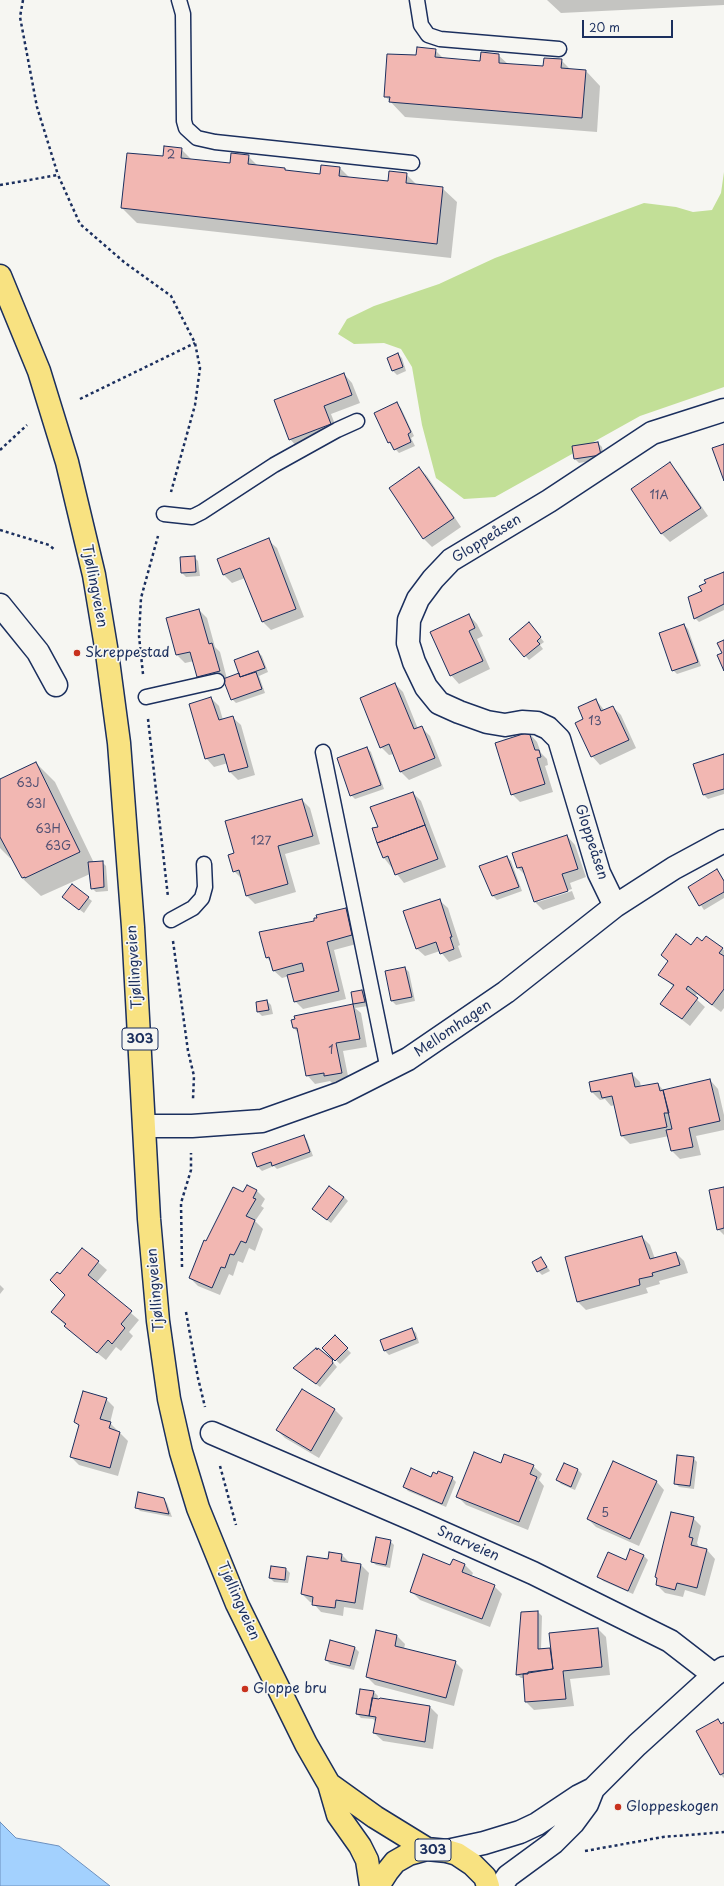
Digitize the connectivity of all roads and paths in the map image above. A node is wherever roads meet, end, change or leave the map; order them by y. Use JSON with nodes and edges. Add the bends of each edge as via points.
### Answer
{"nodes":[{"id":1,"x":23,"y":0,"type":"edge"},
{"id":2,"x":178,"y":0,"type":"edge"},
{"id":3,"x":417,"y":0,"type":"edge"},
{"id":4,"x":559,"y":50,"type":"dead end"},
{"id":5,"x":412,"y":163,"type":"dead end"},
{"id":6,"x":58,"y":175,"type":"junction"},
{"id":7,"x":0,"y":185,"type":"edge"},
{"id":8,"x":0,"y":276,"type":"edge"},
{"id":9,"x":195,"y":344,"type":"junction"},
{"id":10,"x":80,"y":399,"type":"dead end"},
{"id":11,"x":724,"y":410,"type":"edge"},
{"id":12,"x":357,"y":421,"type":"dead end"},
{"id":13,"x":27,"y":425,"type":"dead end"},
{"id":14,"x":0,"y":450,"type":"edge"},
{"id":15,"x":164,"y":514,"type":"junction"},
{"id":16,"x":0,"y":530,"type":"edge"},
{"id":17,"x":54,"y":550,"type":"dead end"},
{"id":18,"x":0,"y":605,"type":"edge"},
{"id":19,"x":217,"y":681,"type":"dead end"},
{"id":20,"x":56,"y":685,"type":"dead end"},
{"id":21,"x":146,"y":697,"type":"junction"},
{"id":22,"x":323,"y":752,"type":"dead end"},
{"id":23,"x":724,"y":841,"type":"edge"},
{"id":24,"x":204,"y":864,"type":"dead end"},
{"id":25,"x":615,"y":906,"type":"junction"},
{"id":26,"x":171,"y":920,"type":"junction"},
{"id":27,"x":388,"y":1070,"type":"junction"},
{"id":28,"x":145,"y":1126,"type":"junction"},
{"id":29,"x":192,"y":1126,"type":"junction"},
{"id":30,"x":182,"y":1270,"type":"dead end"},
{"id":31,"x":186,"y":1308,"type":"dead end"},
{"id":32,"x":212,"y":1433,"type":"junction"},
{"id":33,"x":237,"y":1527,"type":"dead end"},
{"id":34,"x":719,"y":1671,"type":"edge"},
{"id":35,"x":329,"y":1784,"type":"junction"},
{"id":36,"x":593,"y":1789,"type":"junction"},
{"id":37,"x":724,"y":1832,"type":"edge"},
{"id":38,"x":437,"y":1850,"type":"junction"},
{"id":39,"x":582,"y":1851,"type":"dead end"},
{"id":40,"x":371,"y":1886,"type":"edge"},
{"id":41,"x":378,"y":1886,"type":"edge"},
{"id":42,"x":488,"y":1886,"type":"edge"},
{"id":43,"x":501,"y":1886,"type":"edge"}],
"edges":[{"from":1,"to":6,"type":"path","via":[[20,17],[37,107]]},
{"from":2,"to":5,"type":"lane","via":[[183,14],[184,120],[186,128],[197,138]]},
{"from":3,"to":4,"type":"lane","via":[[421,25],[428,35],[440,39]]},
{"from":6,"to":7,"type":"path"},
{"from":6,"to":9,"type":"path","via":[[80,224],[124,262],[171,296]]},
{"from":8,"to":28,"type":"main road","name":"Tjøllingveien","number":"303","via":[[39,371],[67,462],[94,575],[119,743]]},
{"from":9,"to":10,"type":"path"},
{"from":9,"to":15,"type":"path","via":[[200,368],[195,405]]},
{"from":11,"to":25,"type":"street","name":"Gloppeåsen","via":[[652,433],[451,560],[432,579],[418,599],[409,620],[408,643],[414,662],[426,687],[439,703],[487,722],[505,725],[537,723],[548,728],[559,739],[599,873]]},
{"from":12,"to":15,"type":"lane","via":[[274,465],[192,517]]},
{"from":13,"to":14,"type":"path"},
{"from":15,"to":21,"type":"path","via":[[141,598],[138,636]]},
{"from":16,"to":17,"type":"path","via":[[49,545]]},
{"from":18,"to":20,"type":"street","via":[[38,652]]},
{"from":19,"to":21,"type":"lane"},
{"from":21,"to":26,"type":"path"},
{"from":22,"to":27,"type":"lane"},
{"from":23,"to":25,"type":"street","name":"Mellomhagen","via":[[674,868]]},
{"from":24,"to":26,"type":"lane","via":[[205,888],[202,898],[193,908]]},
{"from":25,"to":27,"type":"street","name":"Mellomhagen","via":[[506,992]]},
{"from":26,"to":29,"type":"path","via":[[188,1051],[194,1076]]},
{"from":27,"to":29,"type":"street","name":"Mellomhagen","via":[[342,1093],[262,1121]]},
{"from":28,"to":29,"type":"street","name":"Mellomhagen"},
{"from":28,"to":35,"type":"main road","name":"Tjøllingveien","number":"303","via":[[149,1219],[158,1321],[169,1399],[181,1452],[198,1508],[237,1604],[306,1744]]},
{"from":29,"to":30,"type":"path","via":[[191,1170],[181,1203]]},
{"from":31,"to":32,"type":"path","via":[[198,1378]]},
{"from":32,"to":33,"type":"path"},
{"from":32,"to":34,"type":"street","name":"Snarveien","via":[[533,1573],[670,1641]]},
{"from":34,"to":36,"type":"street","via":[[637,1745]]},
{"from":35,"to":38,"type":"main road","name":"Tjøllingveien","number":"303","via":[[375,1817]]},
{"from":35,"to":40,"type":"main road","name":"Tjøllingveien","number":"303","via":[[338,1815],[367,1860]]},
{"from":36,"to":38,"type":"street","via":[[520,1832],[484,1843]]},
{"from":36,"to":43,"type":"street","via":[[587,1804],[573,1823],[553,1843],[508,1876]]},
{"from":37,"to":39,"type":"path","via":[[663,1837]]},
{"from":38,"to":41,"type":"main road","number":"303","via":[[409,1854],[395,1862]]},
{"from":38,"to":42,"type":"main road","number":"303","via":[[457,1854],[472,1864],[485,1877]]}]}
